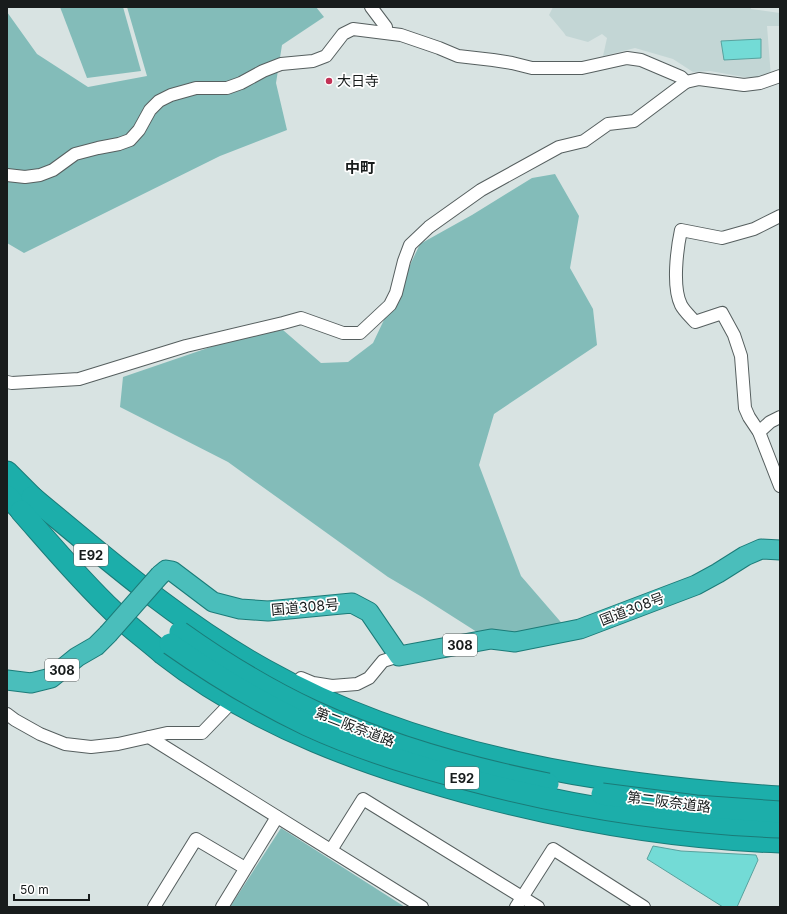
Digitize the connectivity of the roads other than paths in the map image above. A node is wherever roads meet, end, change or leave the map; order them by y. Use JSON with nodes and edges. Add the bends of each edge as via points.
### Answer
{"nodes":[{"id":1,"x":371,"y":7,"type":"edge"},
{"id":2,"x":386,"y":27,"type":"dead end"},
{"id":3,"x":780,"y":76,"type":"edge"},
{"id":4,"x":686,"y":82,"type":"junction"},
{"id":5,"x":7,"y":175,"type":"edge"},
{"id":6,"x":780,"y":216,"type":"edge"},
{"id":7,"x":7,"y":382,"type":"edge"},
{"id":8,"x":780,"y":418,"type":"edge"},
{"id":9,"x":759,"y":432,"type":"junction"},
{"id":10,"x":7,"y":472,"type":"edge"},
{"id":11,"x":780,"y":486,"type":"edge"},
{"id":12,"x":20,"y":501,"type":"edge"},
{"id":13,"x":780,"y":550,"type":"edge"},
{"id":14,"x":175,"y":638,"type":"junction"},
{"id":15,"x":399,"y":656,"type":"junction"},
{"id":16,"x":274,"y":663,"type":"dead end"},
{"id":17,"x":7,"y":680,"type":"edge"},
{"id":18,"x":229,"y":705,"type":"dead end"},
{"id":19,"x":7,"y":714,"type":"edge"},
{"id":20,"x":149,"y":737,"type":"junction"},
{"id":21,"x":780,"y":797,"type":"edge"},
{"id":22,"x":780,"y":812,"type":"edge"},
{"id":23,"x":277,"y":817,"type":"junction"},
{"id":24,"x":780,"y":827,"type":"edge"},
{"id":25,"x":780,"y":842,"type":"edge"},
{"id":26,"x":331,"y":850,"type":"junction"},
{"id":27,"x":245,"y":868,"type":"junction"},
{"id":28,"x":519,"y":902,"type":"edge"},
{"id":29,"x":154,"y":907,"type":"edge"},
{"id":30,"x":222,"y":907,"type":"edge"},
{"id":31,"x":422,"y":907,"type":"edge"},
{"id":32,"x":538,"y":907,"type":"edge"},
{"id":33,"x":644,"y":907,"type":"edge"}],
"edges":[{"from":1,"to":2,"type":"street"},
{"from":3,"to":4,"type":"street","via":[[744,85],[699,79]]},
{"from":4,"to":5,"type":"street","via":[[681,77],[641,60],[626,58],[582,68],[532,68],[458,56],[401,35],[353,29],[343,34],[326,56],[313,61],[281,64],[227,88],[196,88],[171,95],[159,101],[150,110],[130,140],[75,154],[53,170],[40,175]]},
{"from":4,"to":7,"type":"street","via":[[634,121],[608,124],[584,141],[559,147],[481,190],[429,227],[410,245],[396,293],[390,304],[360,333],[343,333],[301,318],[186,346],[79,379]]},
{"from":6,"to":9,"type":"street","via":[[754,229],[722,238],[682,230],[675,272],[681,305],[695,322],[722,313],[734,335],[741,356],[745,408]]},
{"from":8,"to":9,"type":"street","via":[[770,422]]},
{"from":9,"to":11,"type":"street"},
{"from":10,"to":12,"type":"highway","name":"第二阪奈道路","number":"E92"},
{"from":12,"to":14,"type":"highway","name":"第二阪奈道路","number":"E92","via":[[85,550],[132,593]]},
{"from":12,"to":21,"type":"highway","via":[[214,639],[265,671],[347,710],[404,731],[462,748],[578,774],[699,791]]},
{"from":12,"to":25,"type":"highway","via":[[78,576],[115,613],[164,654],[218,691],[303,736],[422,780],[546,812],[692,836]]},
{"from":13,"to":15,"type":"highway","name":"国道308号","number":"308","via":[[761,549],[744,556],[696,585],[580,629],[515,642],[491,639]]},
{"from":14,"to":22,"type":"highway","name":"第二阪奈道路","number":"E92","bridge":true,"via":[[313,711],[371,735],[429,754],[515,776],[633,799]]},
{"from":14,"to":24,"type":"highway","name":"第二阪奈道路","number":"E92","bridge":true,"via":[[223,680],[278,711],[337,738],[425,768],[541,798],[631,814]]},
{"from":15,"to":16,"type":"street","via":[[383,662],[369,678],[357,684],[332,686],[313,683]]},
{"from":15,"to":17,"type":"highway","name":"国道308号","number":"308","bridge":true,"via":[[369,612],[352,603],[268,611],[240,609],[213,602],[172,571],[166,570],[96,646],[51,678],[31,682]]},
{"from":18,"to":20,"type":"street","via":[[202,733],[167,733]]},
{"from":19,"to":20,"type":"street","via":[[40,734],[65,744],[91,747]]},
{"from":20,"to":23,"type":"street"},
{"from":23,"to":26,"type":"street"},
{"from":23,"to":27,"type":"street"},
{"from":26,"to":28,"type":"street","via":[[363,799]]},
{"from":26,"to":31,"type":"street"},
{"from":27,"to":29,"type":"street","via":[[196,839]]},
{"from":27,"to":30,"type":"street"},
{"from":28,"to":32,"type":"street"},
{"from":28,"to":33,"type":"street","via":[[553,850]]}]}
